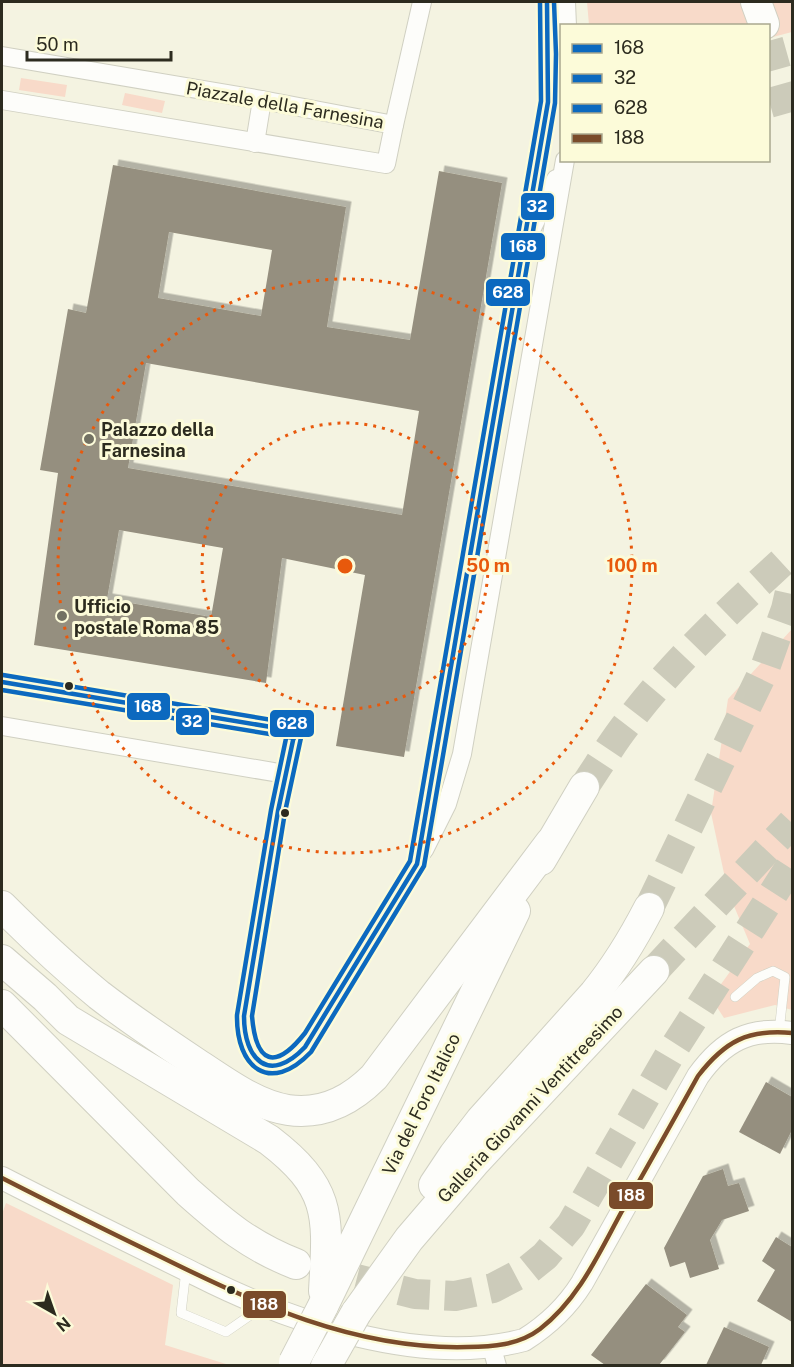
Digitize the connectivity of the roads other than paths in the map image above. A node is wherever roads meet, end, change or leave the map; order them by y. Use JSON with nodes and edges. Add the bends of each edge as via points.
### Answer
{"nodes":[{"id":1,"x":422,"y":2,"type":"edge"},
{"id":2,"x":548,"y":2,"type":"edge"},
{"id":3,"x":566,"y":2,"type":"edge"},
{"id":4,"x":567,"y":24,"type":"edge"},
{"id":5,"x":2,"y":56,"type":"edge"},
{"id":6,"x":2,"y":100,"type":"edge"},
{"id":7,"x":262,"y":100,"type":"junction"},
{"id":8,"x":394,"y":125,"type":"junction"},
{"id":9,"x":255,"y":143,"type":"junction"},
{"id":10,"x":564,"y":162,"type":"edge"},
{"id":11,"x":565,"y":162,"type":"edge"},
{"id":12,"x":522,"y":248,"type":"junction"},
{"id":13,"x":2,"y":682,"type":"edge"},
{"id":14,"x":2,"y":726,"type":"edge"},
{"id":15,"x":285,"y":774,"type":"junction"},
{"id":16,"x":584,"y":788,"type":"tunnel mouth"},
{"id":17,"x":550,"y":843,"type":"junction"},
{"id":18,"x":417,"y":864,"type":"junction"},
{"id":19,"x":2,"y":906,"type":"edge"},
{"id":20,"x":649,"y":908,"type":"tunnel mouth"},
{"id":21,"x":2,"y":960,"type":"edge"},
{"id":22,"x":654,"y":971,"type":"tunnel mouth"},
{"id":23,"x":735,"y":997,"type":"dead end"},
{"id":24,"x":2,"y":1005,"type":"edge"},
{"id":25,"x":786,"y":1032,"type":"edge"},
{"id":26,"x":2,"y":1178,"type":"edge"},
{"id":27,"x":409,"y":1239,"type":"junction"},
{"id":28,"x":296,"y":1264,"type":"tunnel mouth"},
{"id":29,"x":186,"y":1270,"type":"junction"},
{"id":30,"x":323,"y":1306,"type":"junction"},
{"id":31,"x":262,"y":1308,"type":"junction"},
{"id":32,"x":495,"y":1360,"type":"edge"},
{"id":33,"x":294,"y":1364,"type":"edge"},
{"id":34,"x":326,"y":1365,"type":"edge"}],
"edges":[{"from":1,"to":8,"type":"street"},
{"from":2,"to":12,"type":"street","via":[[548,102]]},
{"from":3,"to":4,"type":"street"},
{"from":5,"to":7,"type":"street","name":"Piazzale della Farnesina"},
{"from":6,"to":9,"type":"street","name":"Piazzale della Farnesina"},
{"from":7,"to":8,"type":"street","name":"Piazzale della Farnesina"},
{"from":7,"to":9,"type":"street"},
{"from":8,"to":9,"type":"street","name":"Piazzale della Farnesina","via":[[386,164]]},
{"from":10,"to":12,"type":"street"},
{"from":11,"to":18,"type":"street","via":[[462,754],[443,814]]},
{"from":12,"to":18,"type":"street"},
{"from":13,"to":15,"type":"street","via":[[295,731]]},
{"from":14,"to":15,"type":"street"},
{"from":15,"to":18,"type":"street","via":[[244,1016],[247,1043],[257,1059],[275,1065],[296,1057]]},
{"from":16,"to":17,"type":"highway"},
{"from":17,"to":19,"type":"highway","via":[[374,1077],[338,1104],[307,1111],[287,1110],[260,1101],[159,1038],[99,995]]},
{"from":17,"to":30,"type":"highway","name":"Via del Foro Italico"},
{"from":20,"to":27,"type":"highway","via":[[623,955],[594,994],[454,1155]]},
{"from":21,"to":30,"type":"highway","via":[[68,1020],[269,1140],[294,1160],[313,1183],[326,1222]]},
{"from":22,"to":27,"type":"highway","name":"Galleria Giovanni Ventitreesimo","via":[[475,1162]]},
{"from":23,"to":25,"type":"lane","via":[[757,978],[773,971],[785,977]]},
{"from":24,"to":28,"type":"highway","via":[[188,1192],[256,1247]]},
{"from":25,"to":32,"type":"street","via":[[753,1034],[735,1040],[710,1061],[568,1304],[540,1330]]},
{"from":26,"to":29,"type":"street"},
{"from":27,"to":34,"type":"highway","bridge":true,"via":[[356,1313]]},
{"from":29,"to":31,"type":"street"},
{"from":29,"to":31,"type":"lane","via":[[180,1313],[226,1332]]},
{"from":30,"to":33,"type":"highway","name":"Via del Foro Italico","bridge":true},
{"from":31,"to":32,"type":"street","via":[[369,1352],[444,1364]]}]}
